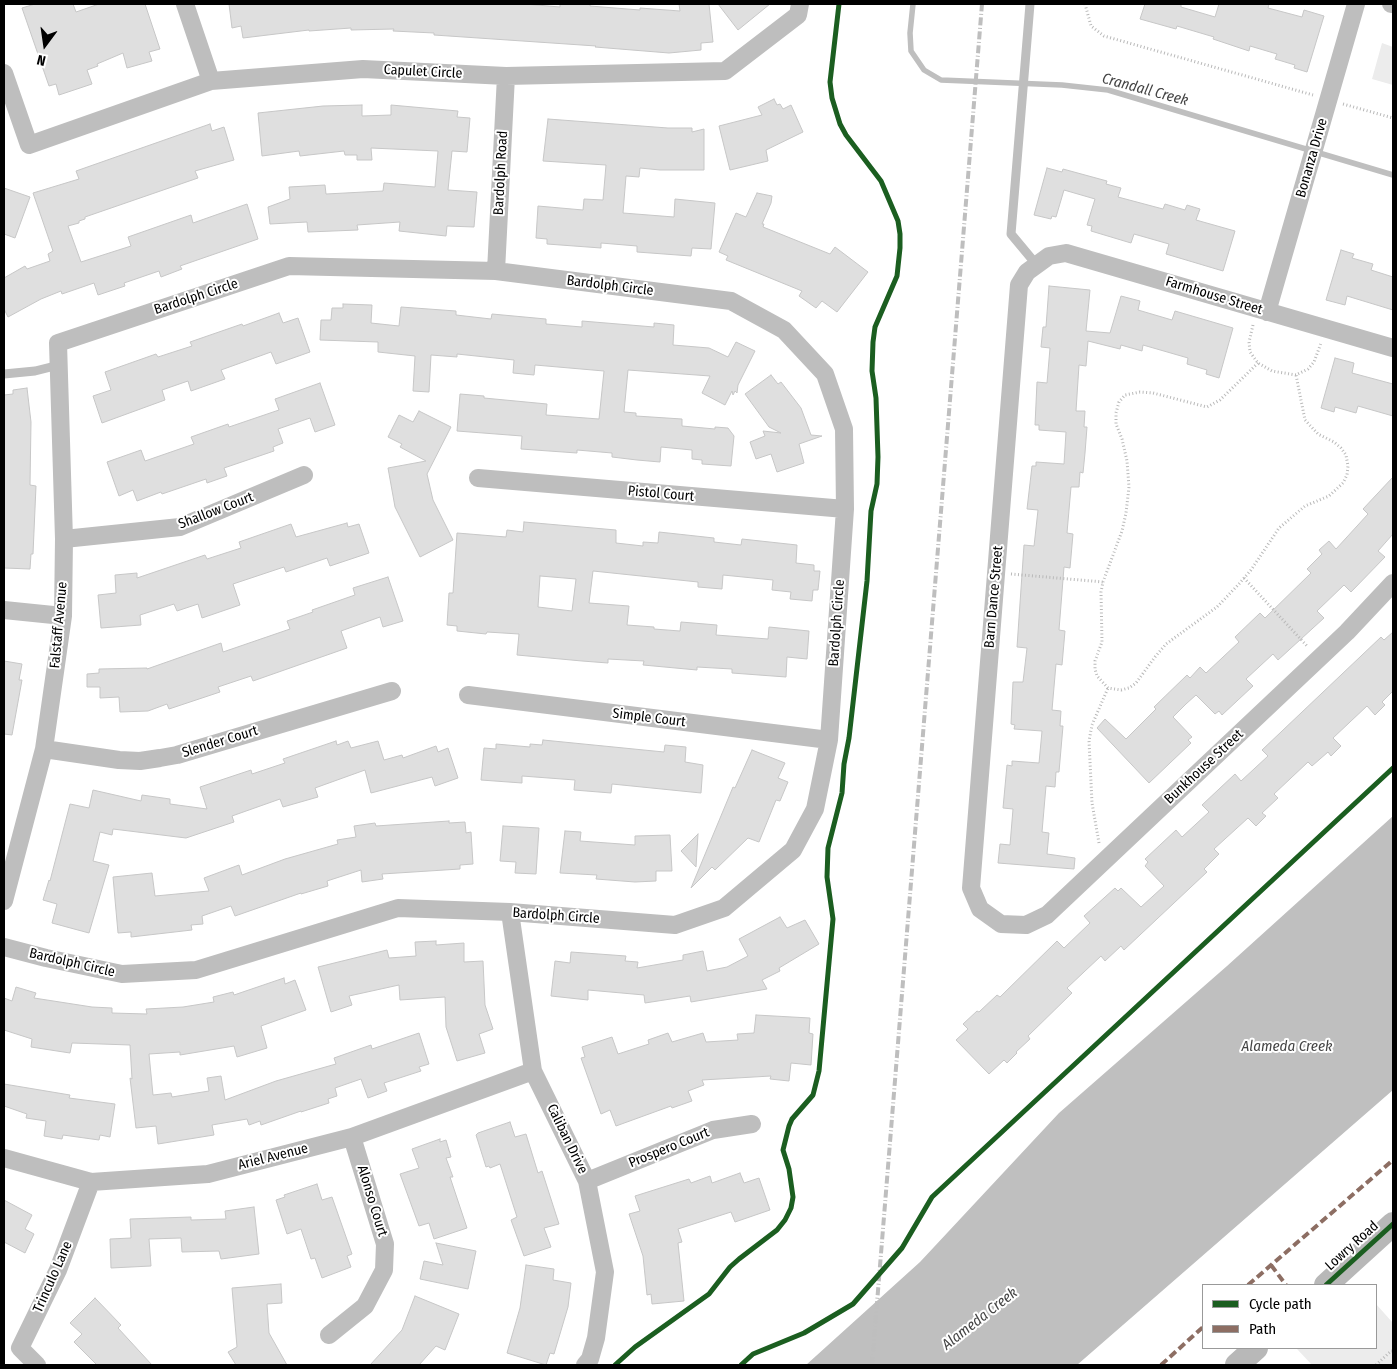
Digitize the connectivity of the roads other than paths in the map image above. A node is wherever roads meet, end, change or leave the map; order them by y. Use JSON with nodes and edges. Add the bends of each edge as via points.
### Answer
{"nodes":[{"id":1,"x":185,"y":4,"type":"edge"},
{"id":2,"x":800,"y":4,"type":"edge"},
{"id":3,"x":1030,"y":4,"type":"edge"},
{"id":4,"x":1356,"y":4,"type":"edge"},
{"id":5,"x":4,"y":73,"type":"edge"},
{"id":6,"x":506,"y":76,"type":"junction"},
{"id":7,"x":211,"y":81,"type":"junction"},
{"id":8,"x":1036,"y":264,"type":"junction"},
{"id":9,"x":496,"y":271,"type":"junction"},
{"id":10,"x":1262,"y":310,"type":"junction"},
{"id":11,"x":58,"y":343,"type":"joint"},
{"id":12,"x":1393,"y":348,"type":"edge"},
{"id":13,"x":59,"y":366,"type":"junction"},
{"id":14,"x":4,"y":374,"type":"edge"},
{"id":15,"x":304,"y":475,"type":"dead end"},
{"id":16,"x":478,"y":478,"type":"dead end"},
{"id":17,"x":845,"y":510,"type":"junction"},
{"id":18,"x":64,"y":539,"type":"junction"},
{"id":19,"x":1393,"y":583,"type":"edge"},
{"id":20,"x":4,"y":610,"type":"edge"},
{"id":21,"x":63,"y":616,"type":"junction"},
{"id":22,"x":392,"y":691,"type":"dead end"},
{"id":23,"x":468,"y":695,"type":"dead end"},
{"id":24,"x":829,"y":740,"type":"junction"},
{"id":25,"x":44,"y":749,"type":"junction"},
{"id":26,"x":4,"y":901,"type":"edge"},
{"id":27,"x":510,"y":912,"type":"junction"},
{"id":28,"x":1001,"y":924,"type":"joint"},
{"id":29,"x":4,"y":947,"type":"edge"},
{"id":30,"x":533,"y":1071,"type":"junction"},
{"id":31,"x":752,"y":1124,"type":"dead end"},
{"id":32,"x":352,"y":1137,"type":"junction"},
{"id":33,"x":4,"y":1158,"type":"edge"},
{"id":34,"x":587,"y":1181,"type":"junction"},
{"id":35,"x":91,"y":1182,"type":"junction"},
{"id":36,"x":1393,"y":1224,"type":"edge"},
{"id":37,"x":1327,"y":1284,"type":"edge"},
{"id":38,"x":330,"y":1335,"type":"dead end"},
{"id":39,"x":1255,"y":1349,"type":"edge"},
{"id":40,"x":37,"y":1365,"type":"edge"},
{"id":41,"x":585,"y":1365,"type":"edge"},
{"id":42,"x":1237,"y":1365,"type":"edge"}],
"edges":[{"from":1,"to":7,"type":"street"},
{"from":2,"to":6,"type":"street","name":"Capulet Circle","via":[[798,15],[725,71]]},
{"from":3,"to":8,"type":"lane","via":[[1011,234]]},
{"from":4,"to":10,"type":"street","name":"Bonanza Drive","via":[[1294,219]]},
{"from":5,"to":7,"type":"street","name":"Capulet Circle","via":[[29,145]]},
{"from":6,"to":7,"type":"street","name":"Capulet Circle","via":[[363,69]]},
{"from":6,"to":9,"type":"street","name":"Bardolph Road"},
{"from":8,"to":10,"type":"street","name":"Farmhouse Street","via":[[1049,256],[1066,252]]},
{"from":8,"to":28,"type":"street","name":"Barn Dance Street","via":[[1026,272],[1019,285],[971,888],[980,909]]},
{"from":9,"to":11,"type":"street","name":"Bardolph Circle","via":[[288,266]]},
{"from":9,"to":17,"type":"street","name":"Bardolph Circle","via":[[731,301],[784,330],[825,374],[844,429]]},
{"from":10,"to":12,"type":"street","name":"Farmhouse Street"},
{"from":11,"to":13,"type":"street","name":"Falstaff Avenue"},
{"from":13,"to":14,"type":"lane"},
{"from":13,"to":18,"type":"street","name":"Falstaff Avenue"},
{"from":15,"to":18,"type":"street","name":"Shallow Court","via":[[180,527]]},
{"from":16,"to":17,"type":"street","name":"Pistol Court"},
{"from":17,"to":24,"type":"street","name":"Bardolph Circle"},
{"from":18,"to":21,"type":"street","name":"Falstaff Avenue"},
{"from":19,"to":28,"type":"street","name":"Bunkhouse Street","via":[[1319,659],[1047,915],[1026,925]]},
{"from":20,"to":21,"type":"street"},
{"from":21,"to":25,"type":"street","name":"Falstaff Avenue"},
{"from":22,"to":25,"type":"street","name":"Slender Court","via":[[160,758],[119,760]]},
{"from":23,"to":24,"type":"street","name":"Simple Court"},
{"from":24,"to":27,"type":"street","name":"Bardolph Circle","via":[[815,809],[793,850],[724,908],[675,925]]},
{"from":25,"to":26,"type":"street","name":"Falstaff Avenue"},
{"from":27,"to":29,"type":"street","name":"Bardolph Circle","via":[[398,908],[196,970],[122,974]]},
{"from":27,"to":30,"type":"street","name":"Caliban Drive"},
{"from":30,"to":32,"type":"street","name":"Ariel Avenue"},
{"from":30,"to":34,"type":"street","name":"Caliban Drive"},
{"from":31,"to":34,"type":"street","name":"Prospero Court","via":[[713,1130]]},
{"from":32,"to":35,"type":"street","name":"Ariel Avenue","via":[[208,1174]]},
{"from":32,"to":38,"type":"street","name":"Alonso Court","via":[[385,1244],[384,1270],[365,1306]]},
{"from":33,"to":35,"type":"street","name":"Ariel Avenue"},
{"from":34,"to":41,"type":"street","name":"Caliban Drive","via":[[604,1272],[596,1338]]},
{"from":35,"to":40,"type":"street","name":"Trinculo Lane","via":[[58,1270],[20,1348]]},
{"from":36,"to":37,"type":"street","name":"Lowry Road"},
{"from":39,"to":42,"type":"street"}]}
